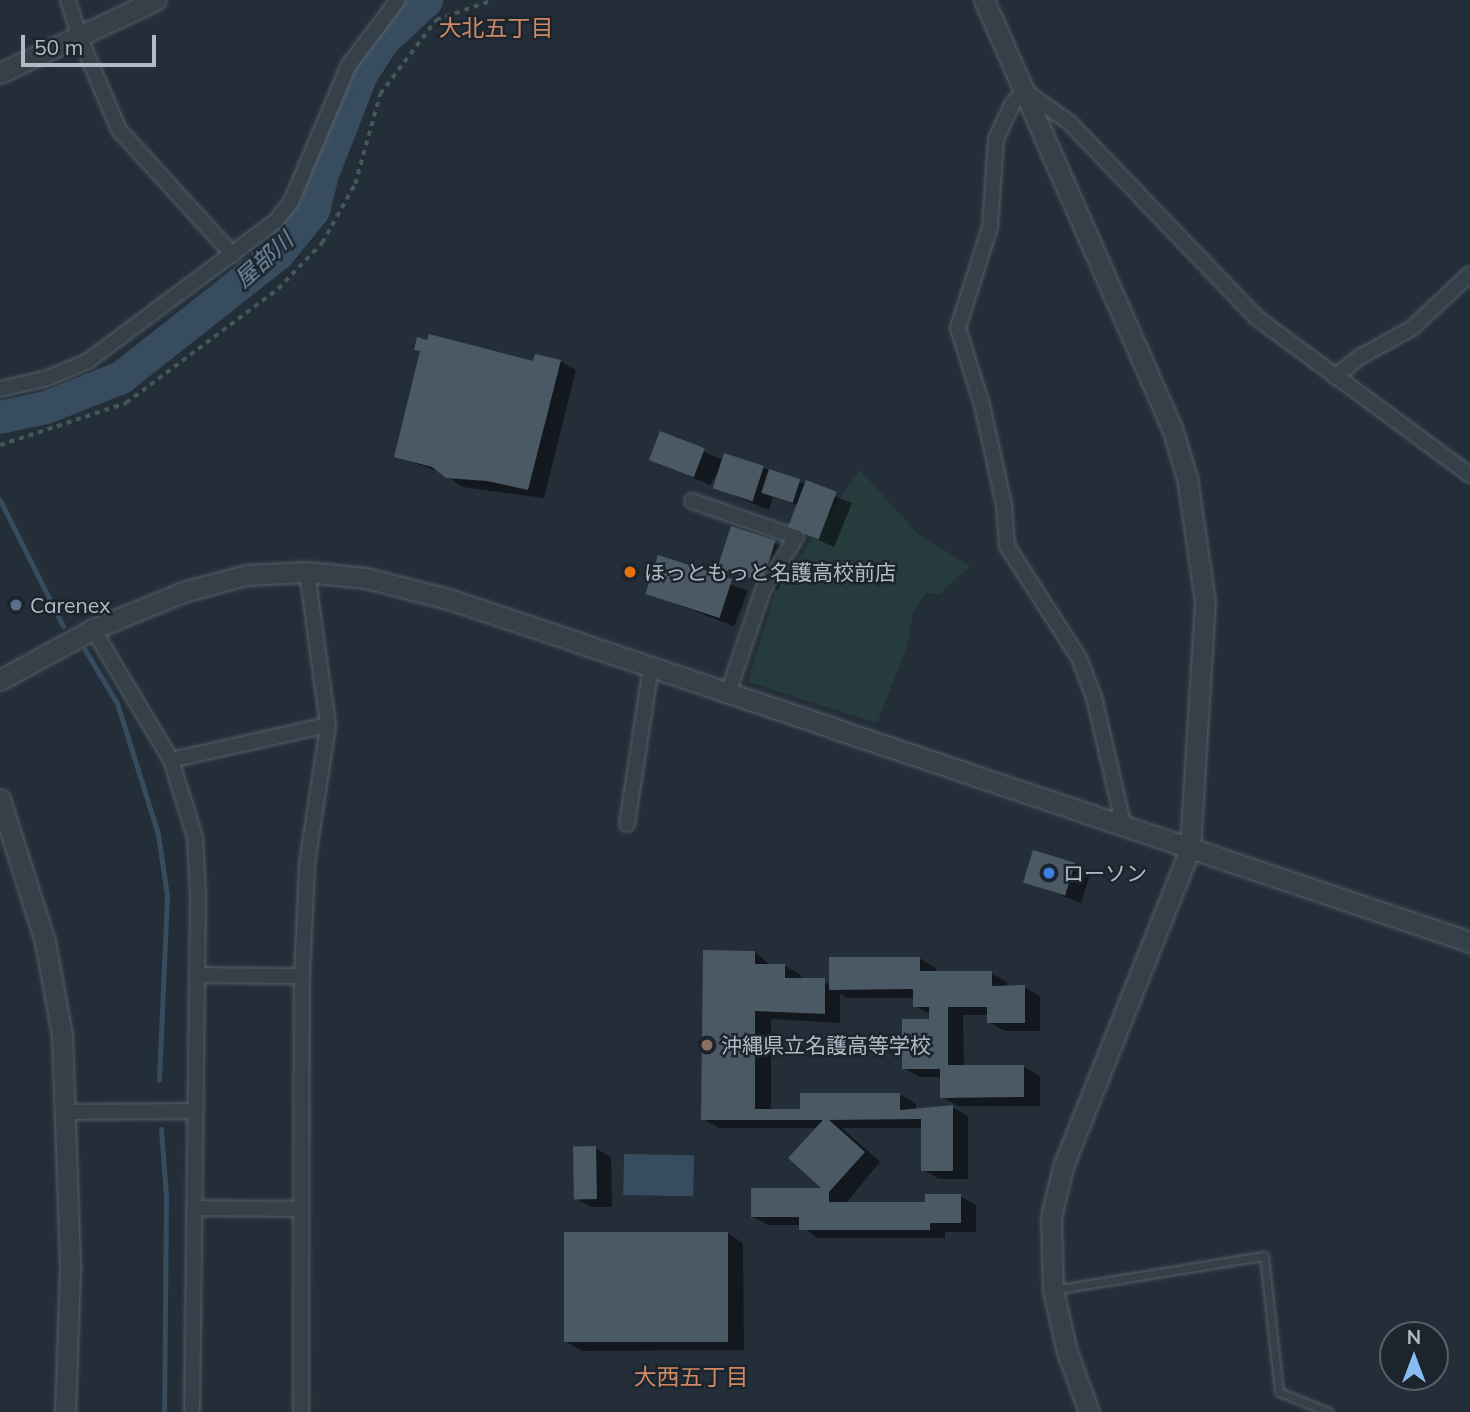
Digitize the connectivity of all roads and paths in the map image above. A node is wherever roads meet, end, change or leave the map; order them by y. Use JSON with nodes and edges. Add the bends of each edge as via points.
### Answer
{"nodes":[{"id":1,"x":68,"y":0,"type":"edge"},
{"id":2,"x":156,"y":0,"type":"edge"},
{"id":3,"x":398,"y":0,"type":"edge"},
{"id":4,"x":984,"y":0,"type":"edge"},
{"id":5,"x":79,"y":36,"type":"junction"},
{"id":6,"x":0,"y":73,"type":"edge"},
{"id":7,"x":1025,"y":91,"type":"junction"},
{"id":8,"x":233,"y":255,"type":"junction"},
{"id":9,"x":1470,"y":274,"type":"edge"},
{"id":10,"x":1335,"y":377,"type":"junction"},
{"id":11,"x":0,"y":389,"type":"edge"},
{"id":12,"x":1470,"y":475,"type":"edge"},
{"id":13,"x":692,"y":501,"type":"dead end"},
{"id":14,"x":307,"y":572,"type":"junction"},
{"id":15,"x":93,"y":629,"type":"junction"},
{"id":16,"x":651,"y":668,"type":"junction"},
{"id":17,"x":0,"y":680,"type":"edge"},
{"id":18,"x":728,"y":693,"type":"junction"},
{"id":19,"x":328,"y":725,"type":"junction"},
{"id":20,"x":171,"y":760,"type":"junction"},
{"id":21,"x":0,"y":799,"type":"edge"},
{"id":22,"x":627,"y":824,"type":"dead end"},
{"id":23,"x":1124,"y":827,"type":"junction"},
{"id":24,"x":1189,"y":849,"type":"junction"},
{"id":25,"x":1470,"y":942,"type":"edge"},
{"id":26,"x":198,"y":975,"type":"junction"},
{"id":27,"x":302,"y":976,"type":"junction"},
{"id":28,"x":196,"y":1111,"type":"junction"},
{"id":29,"x":67,"y":1112,"type":"junction"},
{"id":30,"x":195,"y":1208,"type":"junction"},
{"id":31,"x":300,"y":1209,"type":"junction"},
{"id":32,"x":1053,"y":1290,"type":"junction"},
{"id":33,"x":65,"y":1412,"type":"edge"},
{"id":34,"x":192,"y":1412,"type":"edge"},
{"id":35,"x":301,"y":1412,"type":"edge"},
{"id":36,"x":1089,"y":1412,"type":"edge"},
{"id":37,"x":1329,"y":1412,"type":"edge"}],
"edges":[{"from":1,"to":5,"type":"street"},
{"from":2,"to":5,"type":"street"},
{"from":3,"to":8,"type":"street","via":[[349,65],[291,202],[276,221]]},
{"from":4,"to":7,"type":"street"},
{"from":5,"to":6,"type":"street"},
{"from":5,"to":8,"type":"street","via":[[119,130]]},
{"from":7,"to":10,"type":"street","via":[[1070,123],[1257,317]]},
{"from":7,"to":23,"type":"street","via":[[1012,104],[996,139],[990,227],[958,328],[982,405],[1004,505],[1007,546],[1079,658],[1097,710]]},
{"from":7,"to":24,"type":"street","via":[[1147,368],[1187,478],[1205,602]]},
{"from":8,"to":11,"type":"street","via":[[88,361],[48,378]]},
{"from":9,"to":10,"type":"street","via":[[1412,328]]},
{"from":10,"to":12,"type":"street"},
{"from":13,"to":18,"type":"street","via":[[796,537],[763,590]]},
{"from":14,"to":15,"type":"street","via":[[247,575]]},
{"from":14,"to":16,"type":"street","via":[[366,578],[452,600]]},
{"from":14,"to":19,"type":"street"},
{"from":15,"to":17,"type":"street"},
{"from":15,"to":20,"type":"street"},
{"from":16,"to":18,"type":"street"},
{"from":16,"to":22,"type":"street"},
{"from":18,"to":23,"type":"street"},
{"from":19,"to":20,"type":"street"},
{"from":19,"to":27,"type":"street","via":[[307,864]]},
{"from":20,"to":26,"type":"street","via":[[195,837]]},
{"from":21,"to":29,"type":"street","via":[[45,942],[62,1035]]},
{"from":23,"to":24,"type":"street"},
{"from":24,"to":25,"type":"street"},
{"from":24,"to":32,"type":"street","via":[[1063,1167],[1051,1217]]},
{"from":26,"to":27,"type":"street"},
{"from":26,"to":28,"type":"street"},
{"from":27,"to":31,"type":"street"},
{"from":28,"to":29,"type":"street"},
{"from":28,"to":30,"type":"street"},
{"from":29,"to":33,"type":"street","via":[[70,1269]]},
{"from":30,"to":31,"type":"street"},
{"from":30,"to":34,"type":"street"},
{"from":31,"to":35,"type":"street"},
{"from":32,"to":36,"type":"street"},
{"from":32,"to":37,"type":"lane","via":[[1264,1256],[1279,1392]]}]}
